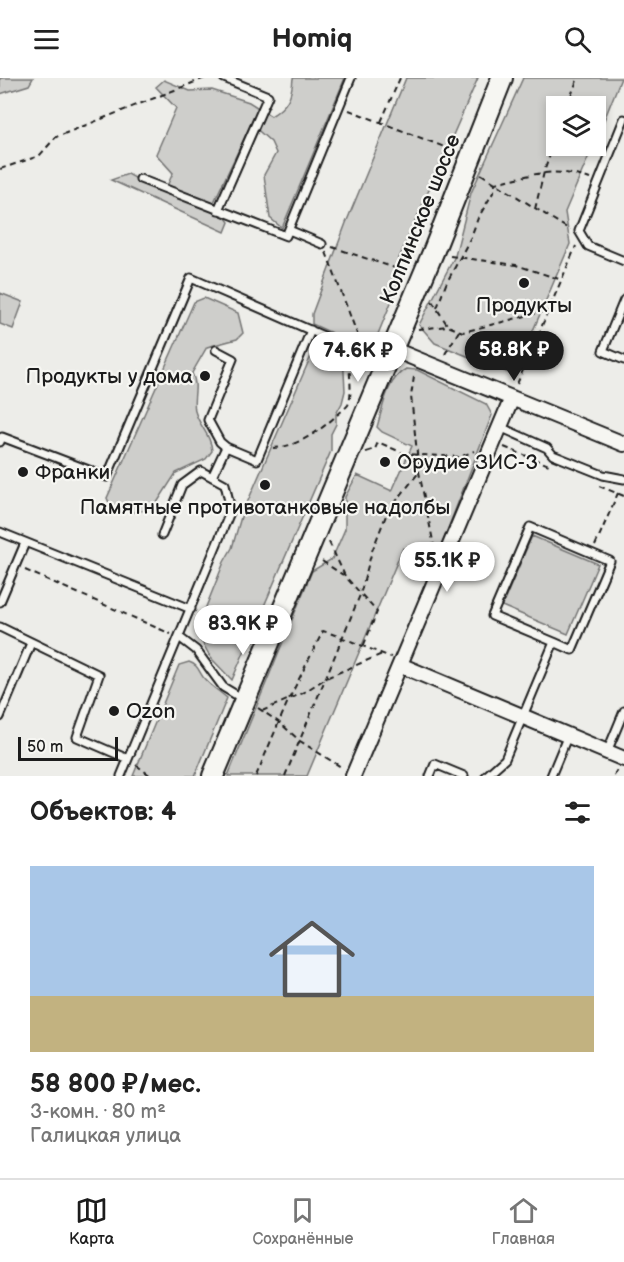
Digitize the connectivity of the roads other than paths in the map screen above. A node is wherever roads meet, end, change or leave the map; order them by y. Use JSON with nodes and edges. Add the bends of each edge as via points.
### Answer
{"nodes":[{"id":1,"x":224,"y":78,"type":"edge"},
{"id":2,"x":351,"y":78,"type":"edge"},
{"id":3,"x":502,"y":78,"type":"edge"},
{"id":4,"x":624,"y":119,"type":"edge"},
{"id":5,"x":140,"y":179,"type":"dead end"},
{"id":6,"x":218,"y":210,"type":"junction"},
{"id":7,"x":289,"y":230,"type":"junction"},
{"id":8,"x":322,"y":244,"type":"road end"},
{"id":9,"x":624,"y":261,"type":"edge"},
{"id":10,"x":624,"y":300,"type":"edge"},
{"id":11,"x":311,"y":330,"type":"junction"},
{"id":12,"x":216,"y":350,"type":"dead end"},
{"id":13,"x":389,"y":356,"type":"junction"},
{"id":14,"x":624,"y":360,"type":"edge"},
{"id":15,"x":512,"y":398,"type":"junction"},
{"id":16,"x":500,"y":427,"type":"junction"},
{"id":17,"x":1,"y":438,"type":"edge"},
{"id":18,"x":624,"y":444,"type":"edge"},
{"id":19,"x":226,"y":447,"type":"junction"},
{"id":20,"x":212,"y":477,"type":"junction"},
{"id":21,"x":624,"y":479,"type":"edge"},
{"id":22,"x":0,"y":532,"type":"edge"},
{"id":23,"x":162,"y":535,"type":"dead end"},
{"id":24,"x":25,"y":543,"type":"junction"},
{"id":25,"x":0,"y":602,"type":"edge"},
{"id":26,"x":191,"y":609,"type":"junction"},
{"id":27,"x":0,"y":627,"type":"edge"},
{"id":28,"x":179,"y":637,"type":"junction"},
{"id":29,"x":554,"y":642,"type":"junction"},
{"id":30,"x":31,"y":643,"type":"junction"},
{"id":31,"x":401,"y":663,"type":"junction"},
{"id":32,"x":245,"y":700,"type":"junction"},
{"id":33,"x":624,"y":711,"type":"edge"},
{"id":34,"x":0,"y":717,"type":"edge"},
{"id":35,"x":523,"y":717,"type":"junction"},
{"id":36,"x":568,"y":735,"type":"junction"},
{"id":37,"x":607,"y":752,"type":"junction"},
{"id":38,"x":128,"y":759,"type":"junction"},
{"id":39,"x":624,"y":759,"type":"edge"},
{"id":40,"x":122,"y":776,"type":"edge"},
{"id":41,"x":213,"y":776,"type":"edge"},
{"id":42,"x":353,"y":776,"type":"edge"},
{"id":43,"x":430,"y":776,"type":"edge"},
{"id":44,"x":464,"y":776,"type":"edge"},
{"id":45,"x":486,"y":776,"type":"edge"},
{"id":46,"x":551,"y":776,"type":"edge"}],
"edges":[{"from":1,"to":6,"type":"lane","via":[[268,96]]},
{"from":2,"to":7,"type":"lane"},
{"from":3,"to":13,"type":"main road","name":"Колпинское шоссе"},
{"from":4,"to":9,"type":"lane","via":[[579,231],[588,246]]},
{"from":5,"to":6,"type":"lane"},
{"from":6,"to":7,"type":"lane","via":[[286,236]]},
{"from":7,"to":8,"type":"lane"},
{"from":10,"to":14,"type":"lane","via":[[603,351]]},
{"from":11,"to":13,"type":"lane","via":[[350,347]]},
{"from":11,"to":17,"type":"lane","via":[[192,278],[107,477]]},
{"from":11,"to":19,"type":"lane","via":[[257,460]]},
{"from":12,"to":19,"type":"lane","via":[[233,359],[208,420]]},
{"from":13,"to":15,"type":"street"},
{"from":13,"to":32,"type":"main road","name":"Колпинское шоссе"},
{"from":15,"to":16,"type":"street"},
{"from":15,"to":18,"type":"street"},
{"from":16,"to":21,"type":"lane","via":[[547,448],[553,455]]},
{"from":16,"to":31,"type":"street"},
{"from":19,"to":20,"type":"lane"},
{"from":20,"to":23,"type":"lane","via":[[201,471],[182,485]]},
{"from":20,"to":26,"type":"lane","via":[[225,484],[231,510]]},
{"from":22,"to":24,"type":"lane"},
{"from":24,"to":25,"type":"lane"},
{"from":24,"to":26,"type":"lane"},
{"from":26,"to":28,"type":"lane"},
{"from":27,"to":30,"type":"lane"},
{"from":28,"to":32,"type":"lane","via":[[196,650],[223,687]]},
{"from":28,"to":38,"type":"lane"},
{"from":29,"to":29,"type":"lane","via":[[572,650],[610,561],[530,527],[492,616]]},
{"from":29,"to":35,"type":"lane"},
{"from":30,"to":34,"type":"lane"},
{"from":30,"to":38,"type":"lane","via":[[99,675],[77,737]]},
{"from":31,"to":35,"type":"street"},
{"from":31,"to":42,"type":"street"},
{"from":32,"to":41,"type":"main road","name":"Колпинское шоссе"},
{"from":33,"to":37,"type":"lane"},
{"from":35,"to":36,"type":"street"},
{"from":35,"to":45,"type":"lane","via":[[505,759]]},
{"from":36,"to":37,"type":"street"},
{"from":36,"to":46,"type":"lane"},
{"from":37,"to":39,"type":"street"},
{"from":38,"to":40,"type":"lane"},
{"from":43,"to":44,"type":"lane","via":[[435,764]]}]}
